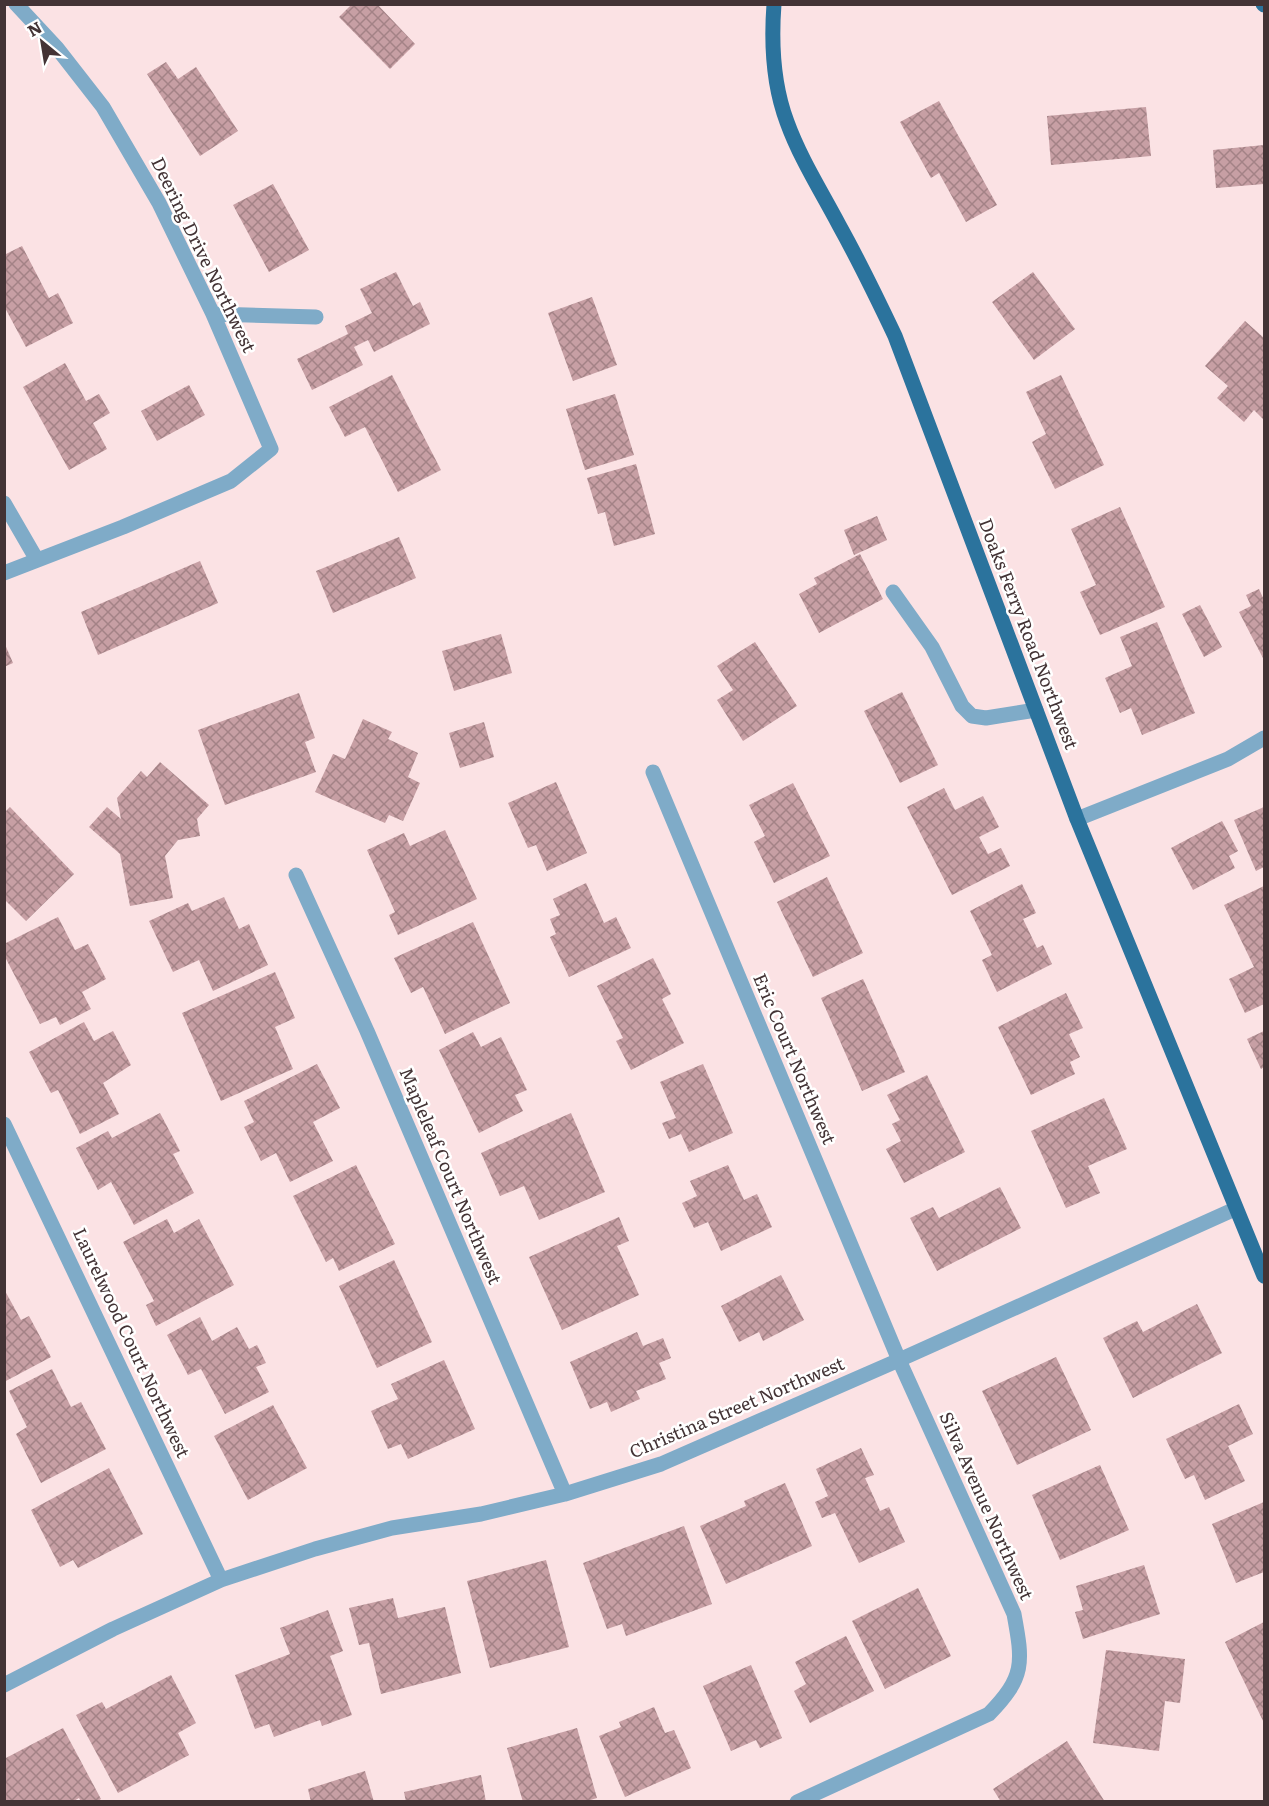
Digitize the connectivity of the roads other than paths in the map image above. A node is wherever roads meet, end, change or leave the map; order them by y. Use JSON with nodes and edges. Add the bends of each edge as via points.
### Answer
{"nodes":[{"id":1,"x":16,"y":4,"type":"edge"},
{"id":2,"x":774,"y":4,"type":"edge"},
{"id":3,"x":213,"y":314,"type":"junction"},
{"id":4,"x":316,"y":316,"type":"dead end"},
{"id":5,"x":4,"y":502,"type":"edge"},
{"id":6,"x":38,"y":560,"type":"junction"},
{"id":7,"x":4,"y":573,"type":"edge"},
{"id":8,"x":893,"y":592,"type":"dead end"},
{"id":9,"x":1036,"y":710,"type":"junction"},
{"id":10,"x":1264,"y":738,"type":"edge"},
{"id":11,"x":653,"y":772,"type":"dead end"},
{"id":12,"x":1077,"y":819,"type":"junction"},
{"id":13,"x":296,"y":875,"type":"dead end"},
{"id":14,"x":4,"y":1124,"type":"edge"},
{"id":15,"x":1235,"y":1209,"type":"junction"},
{"id":16,"x":1264,"y":1276,"type":"edge"},
{"id":17,"x":899,"y":1360,"type":"junction"},
{"id":18,"x":565,"y":1494,"type":"junction"},
{"id":19,"x":221,"y":1580,"type":"junction"},
{"id":20,"x":4,"y":1685,"type":"edge"},
{"id":21,"x":797,"y":1802,"type":"edge"}],
"edges":[{"from":1,"to":3,"type":"street","name":"Deering Drive Northwest","via":[[103,107],[159,203]]},
{"from":2,"to":9,"type":"main road","name":"Doaks Ferry Road Northwest","via":[[771,37],[786,122],[895,336]]},
{"from":3,"to":4,"type":"street"},
{"from":3,"to":6,"type":"street","name":"Deering Drive Northwest","via":[[271,449],[231,481]]},
{"from":5,"to":6,"type":"street"},
{"from":6,"to":7,"type":"street"},
{"from":8,"to":9,"type":"street","via":[[932,647],[962,706],[972,716],[986,718]]},
{"from":9,"to":12,"type":"main road","name":"Doaks Ferry Road Northwest"},
{"from":10,"to":12,"type":"street","via":[[1228,759]]},
{"from":11,"to":17,"type":"street","name":"Eric Court Northwest"},
{"from":12,"to":15,"type":"main road","name":"Doaks Ferry Road Northwest"},
{"from":13,"to":18,"type":"street","name":"Mapleleaf Court Northwest"},
{"from":14,"to":19,"type":"street","name":"Laurelwood Court Northwest"},
{"from":15,"to":16,"type":"main road","name":"Doaks Ferry Road Northwest"},
{"from":15,"to":17,"type":"street","name":"Christina Street Northwest"},
{"from":17,"to":18,"type":"street","name":"Christina Street Northwest","via":[[661,1464]]},
{"from":17,"to":21,"type":"street","name":"Silva Avenue Northwest","via":[[1014,1614],[1019,1672],[1009,1693],[989,1714]]},
{"from":18,"to":19,"type":"street","name":"Christina Street Northwest","via":[[481,1514],[392,1528]]},
{"from":19,"to":20,"type":"street","name":"Christina Street Northwest"}]}
